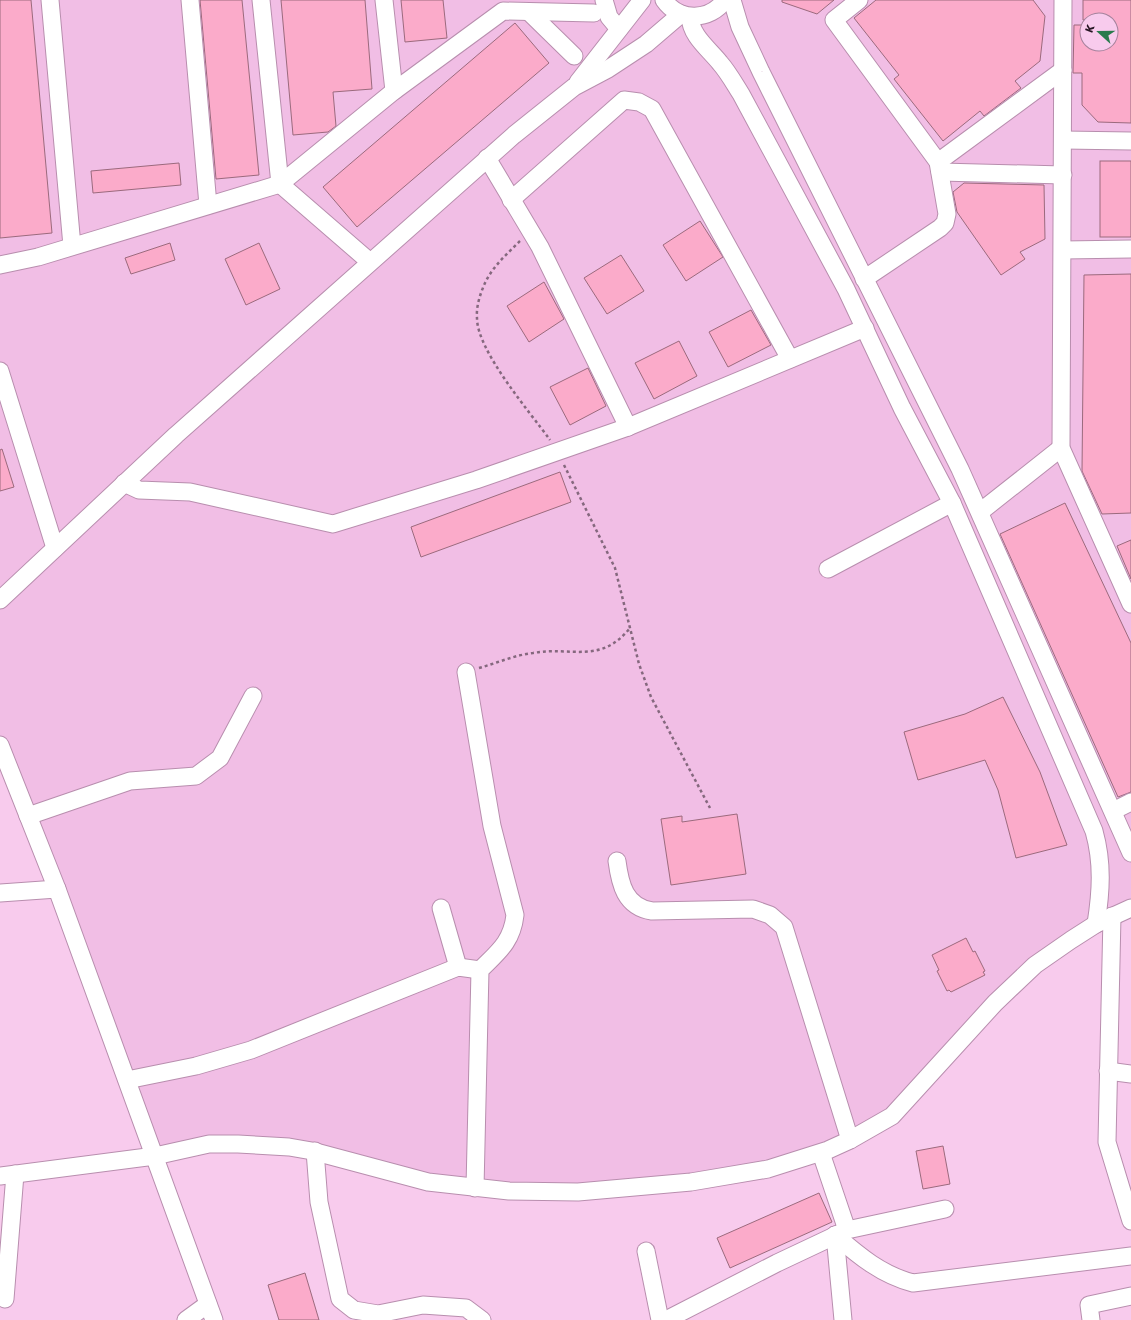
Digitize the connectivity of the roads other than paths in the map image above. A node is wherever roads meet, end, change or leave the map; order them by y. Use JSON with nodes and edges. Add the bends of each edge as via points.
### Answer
{"nodes":[{"id":1,"x":50,"y":0,"type":"edge"},
{"id":2,"x":190,"y":0,"type":"edge"},
{"id":3,"x":261,"y":0,"type":"edge"},
{"id":4,"x":384,"y":0,"type":"edge"},
{"id":5,"x":604,"y":0,"type":"edge"},
{"id":6,"x":642,"y":0,"type":"edge"},
{"id":7,"x":664,"y":0,"type":"edge"},
{"id":8,"x":725,"y":0,"type":"edge"},
{"id":9,"x":732,"y":0,"type":"edge"},
{"id":10,"x":859,"y":0,"type":"edge"},
{"id":11,"x":1063,"y":0,"type":"edge"},
{"id":12,"x":502,"y":6,"type":"edge"},
{"id":13,"x":529,"y":12,"type":"junction"},
{"id":14,"x":594,"y":13,"type":"dead end"},
{"id":15,"x":685,"y":15,"type":"junction"},
{"id":16,"x":619,"y":30,"type":"junction"},
{"id":17,"x":574,"y":56,"type":"dead end"},
{"id":18,"x":1063,"y":70,"type":"junction"},
{"id":19,"x":574,"y":87,"type":"junction"},
{"id":20,"x":394,"y":91,"type":"junction"},
{"id":21,"x":1063,"y":140,"type":"junction"},
{"id":22,"x":1131,"y":141,"type":"edge"},
{"id":23,"x":487,"y":158,"type":"junction"},
{"id":24,"x":939,"y":167,"type":"junction"},
{"id":25,"x":1063,"y":175,"type":"junction"},
{"id":26,"x":280,"y":184,"type":"junction"},
{"id":27,"x":512,"y":200,"type":"junction"},
{"id":28,"x":208,"y":205,"type":"junction"},
{"id":29,"x":72,"y":246,"type":"junction"},
{"id":30,"x":1131,"y":249,"type":"edge"},
{"id":31,"x":1063,"y":250,"type":"junction"},
{"id":32,"x":370,"y":262,"type":"junction"},
{"id":33,"x":0,"y":265,"type":"edge"},
{"id":34,"x":864,"y":279,"type":"junction"},
{"id":35,"x":865,"y":328,"type":"junction"},
{"id":36,"x":790,"y":359,"type":"junction"},
{"id":37,"x":0,"y":370,"type":"edge"},
{"id":38,"x":628,"y":427,"type":"junction"},
{"id":39,"x":1061,"y":448,"type":"junction"},
{"id":40,"x":124,"y":483,"type":"junction"},
{"id":41,"x":952,"y":503,"type":"junction"},
{"id":42,"x":980,"y":512,"type":"junction"},
{"id":43,"x":55,"y":548,"type":"junction"},
{"id":44,"x":828,"y":569,"type":"dead end"},
{"id":45,"x":0,"y":600,"type":"edge"},
{"id":46,"x":1131,"y":604,"type":"edge"},
{"id":47,"x":466,"y":672,"type":"road end"},
{"id":48,"x":253,"y":696,"type":"dead end"},
{"id":49,"x":0,"y":745,"type":"edge"},
{"id":50,"x":1131,"y":802,"type":"edge"},
{"id":51,"x":1113,"y":812,"type":"junction"},
{"id":52,"x":28,"y":816,"type":"junction"},
{"id":53,"x":1131,"y":853,"type":"edge"},
{"id":54,"x":616,"y":861,"type":"dead end"},
{"id":55,"x":56,"y":889,"type":"junction"},
{"id":56,"x":0,"y":893,"type":"edge"},
{"id":57,"x":441,"y":908,"type":"dead end"},
{"id":58,"x":1131,"y":908,"type":"edge"},
{"id":59,"x":1112,"y":916,"type":"junction"},
{"id":60,"x":1096,"y":924,"type":"junction"},
{"id":61,"x":458,"y":966,"type":"junction"},
{"id":62,"x":480,"y":970,"type":"junction"},
{"id":63,"x":1108,"y":1071,"type":"junction"},
{"id":64,"x":1131,"y":1074,"type":"edge"},
{"id":65,"x":127,"y":1080,"type":"junction"},
{"id":66,"x":850,"y":1140,"type":"junction"},
{"id":67,"x":315,"y":1151,"type":"junction"},
{"id":68,"x":821,"y":1153,"type":"junction"},
{"id":69,"x":155,"y":1156,"type":"junction"},
{"id":70,"x":7,"y":1175,"type":"edge"},
{"id":71,"x":475,"y":1188,"type":"junction"},
{"id":72,"x":945,"y":1209,"type":"dead end"},
{"id":73,"x":6,"y":1210,"type":"edge"},
{"id":74,"x":1131,"y":1221,"type":"edge"},
{"id":75,"x":841,"y":1233,"type":"junction"},
{"id":76,"x":646,"y":1251,"type":"dead end"},
{"id":77,"x":1131,"y":1256,"type":"edge"},
{"id":78,"x":1131,"y":1296,"type":"edge"},
{"id":79,"x":5,"y":1299,"type":"dead end"},
{"id":80,"x":208,"y":1304,"type":"junction"},
{"id":81,"x":186,"y":1320,"type":"edge"},
{"id":82,"x":214,"y":1320,"type":"edge"},
{"id":83,"x":482,"y":1320,"type":"edge"},
{"id":84,"x":660,"y":1320,"type":"edge"},
{"id":85,"x":666,"y":1320,"type":"edge"},
{"id":86,"x":843,"y":1320,"type":"edge"},
{"id":87,"x":1091,"y":1320,"type":"edge"}],
"edges":[{"from":1,"to":29,"type":"street"},
{"from":2,"to":28,"type":"street"},
{"from":3,"to":26,"type":"street"},
{"from":4,"to":20,"type":"street"},
{"from":5,"to":16,"type":"street","via":[[609,17]]},
{"from":6,"to":16,"type":"street"},
{"from":7,"to":15,"type":"street","via":[[674,10]]},
{"from":8,"to":15,"type":"street","via":[[715,11],[707,15]]},
{"from":9,"to":34,"type":"street","via":[[740,27],[760,72]]},
{"from":10,"to":24,"type":"street","via":[[834,20]]},
{"from":11,"to":18,"type":"street"},
{"from":12,"to":13,"type":"street"},
{"from":12,"to":20,"type":"street"},
{"from":13,"to":14,"type":"street"},
{"from":13,"to":17,"type":"street"},
{"from":15,"to":19,"type":"street","via":[[608,69]]},
{"from":15,"to":35,"type":"street","via":[[695,34],[740,94]]},
{"from":16,"to":19,"type":"street"},
{"from":18,"to":21,"type":"street"},
{"from":18,"to":24,"type":"street"},
{"from":19,"to":23,"type":"street"},
{"from":20,"to":26,"type":"street"},
{"from":21,"to":22,"type":"street"},
{"from":21,"to":25,"type":"street"},
{"from":23,"to":27,"type":"street"},
{"from":23,"to":32,"type":"street"},
{"from":24,"to":25,"type":"street"},
{"from":24,"to":34,"type":"street","via":[[947,214],[943,226]]},
{"from":25,"to":31,"type":"street"},
{"from":26,"to":28,"type":"street"},
{"from":26,"to":32,"type":"street"},
{"from":27,"to":36,"type":"street","via":[[624,100],[646,105],[652,109]]},
{"from":27,"to":38,"type":"street","via":[[540,247]]},
{"from":28,"to":29,"type":"street"},
{"from":29,"to":33,"type":"street"},
{"from":30,"to":31,"type":"street"},
{"from":31,"to":39,"type":"street"},
{"from":32,"to":40,"type":"street"},
{"from":34,"to":42,"type":"street","via":[[937,421]]},
{"from":35,"to":36,"type":"street"},
{"from":35,"to":41,"type":"street","via":[[902,408]]},
{"from":36,"to":38,"type":"street"},
{"from":37,"to":43,"type":"street"},
{"from":38,"to":40,"type":"street","via":[[476,480],[333,524],[190,492],[139,490]]},
{"from":39,"to":42,"type":"street"},
{"from":39,"to":46,"type":"street"},
{"from":40,"to":43,"type":"street"},
{"from":41,"to":44,"type":"street"},
{"from":41,"to":60,"type":"street","via":[[1094,831],[1101,866]]},
{"from":42,"to":51,"type":"street"},
{"from":43,"to":45,"type":"street"},
{"from":47,"to":62,"type":"street","via":[[492,826],[514,915],[512,930],[506,943]]},
{"from":48,"to":52,"type":"street","via":[[220,758],[196,776],[130,781]]},
{"from":49,"to":52,"type":"street"},
{"from":50,"to":51,"type":"street"},
{"from":51,"to":53,"type":"street"},
{"from":52,"to":55,"type":"street"},
{"from":54,"to":66,"type":"street","via":[[624,892],[639,908],[652,911],[754,909],[770,915],[784,927]]},
{"from":55,"to":56,"type":"street"},
{"from":55,"to":65,"type":"street"},
{"from":57,"to":61,"type":"street"},
{"from":58,"to":59,"type":"street"},
{"from":59,"to":60,"type":"street"},
{"from":59,"to":63,"type":"street"},
{"from":60,"to":66,"type":"street","via":[[1053,952],[1015,984],[892,1116]]},
{"from":61,"to":62,"type":"street"},
{"from":61,"to":65,"type":"street","via":[[251,1050],[196,1066]]},
{"from":62,"to":71,"type":"street"},
{"from":63,"to":64,"type":"street"},
{"from":63,"to":74,"type":"street","via":[[1107,1142]]},
{"from":65,"to":69,"type":"street"},
{"from":66,"to":68,"type":"street"},
{"from":67,"to":69,"type":"street","via":[[209,1144]]},
{"from":67,"to":71,"type":"street","via":[[428,1182]]},
{"from":67,"to":83,"type":"street","via":[[320,1202],[340,1299],[354,1310],[378,1314],[423,1305],[466,1308]]},
{"from":68,"to":71,"type":"street","via":[[768,1170],[691,1182],[578,1192]]},
{"from":68,"to":75,"type":"street"},
{"from":69,"to":70,"type":"street"},
{"from":69,"to":80,"type":"street"},
{"from":70,"to":73,"type":"street"},
{"from":72,"to":75,"type":"street"},
{"from":73,"to":79,"type":"street"},
{"from":75,"to":77,"type":"street","via":[[861,1257],[884,1272],[913,1283]]},
{"from":75,"to":85,"type":"street"},
{"from":75,"to":86,"type":"street"},
{"from":76,"to":84,"type":"street"},
{"from":78,"to":87,"type":"street","via":[[1089,1305]]},
{"from":80,"to":81,"type":"street"},
{"from":80,"to":82,"type":"street"}]}
